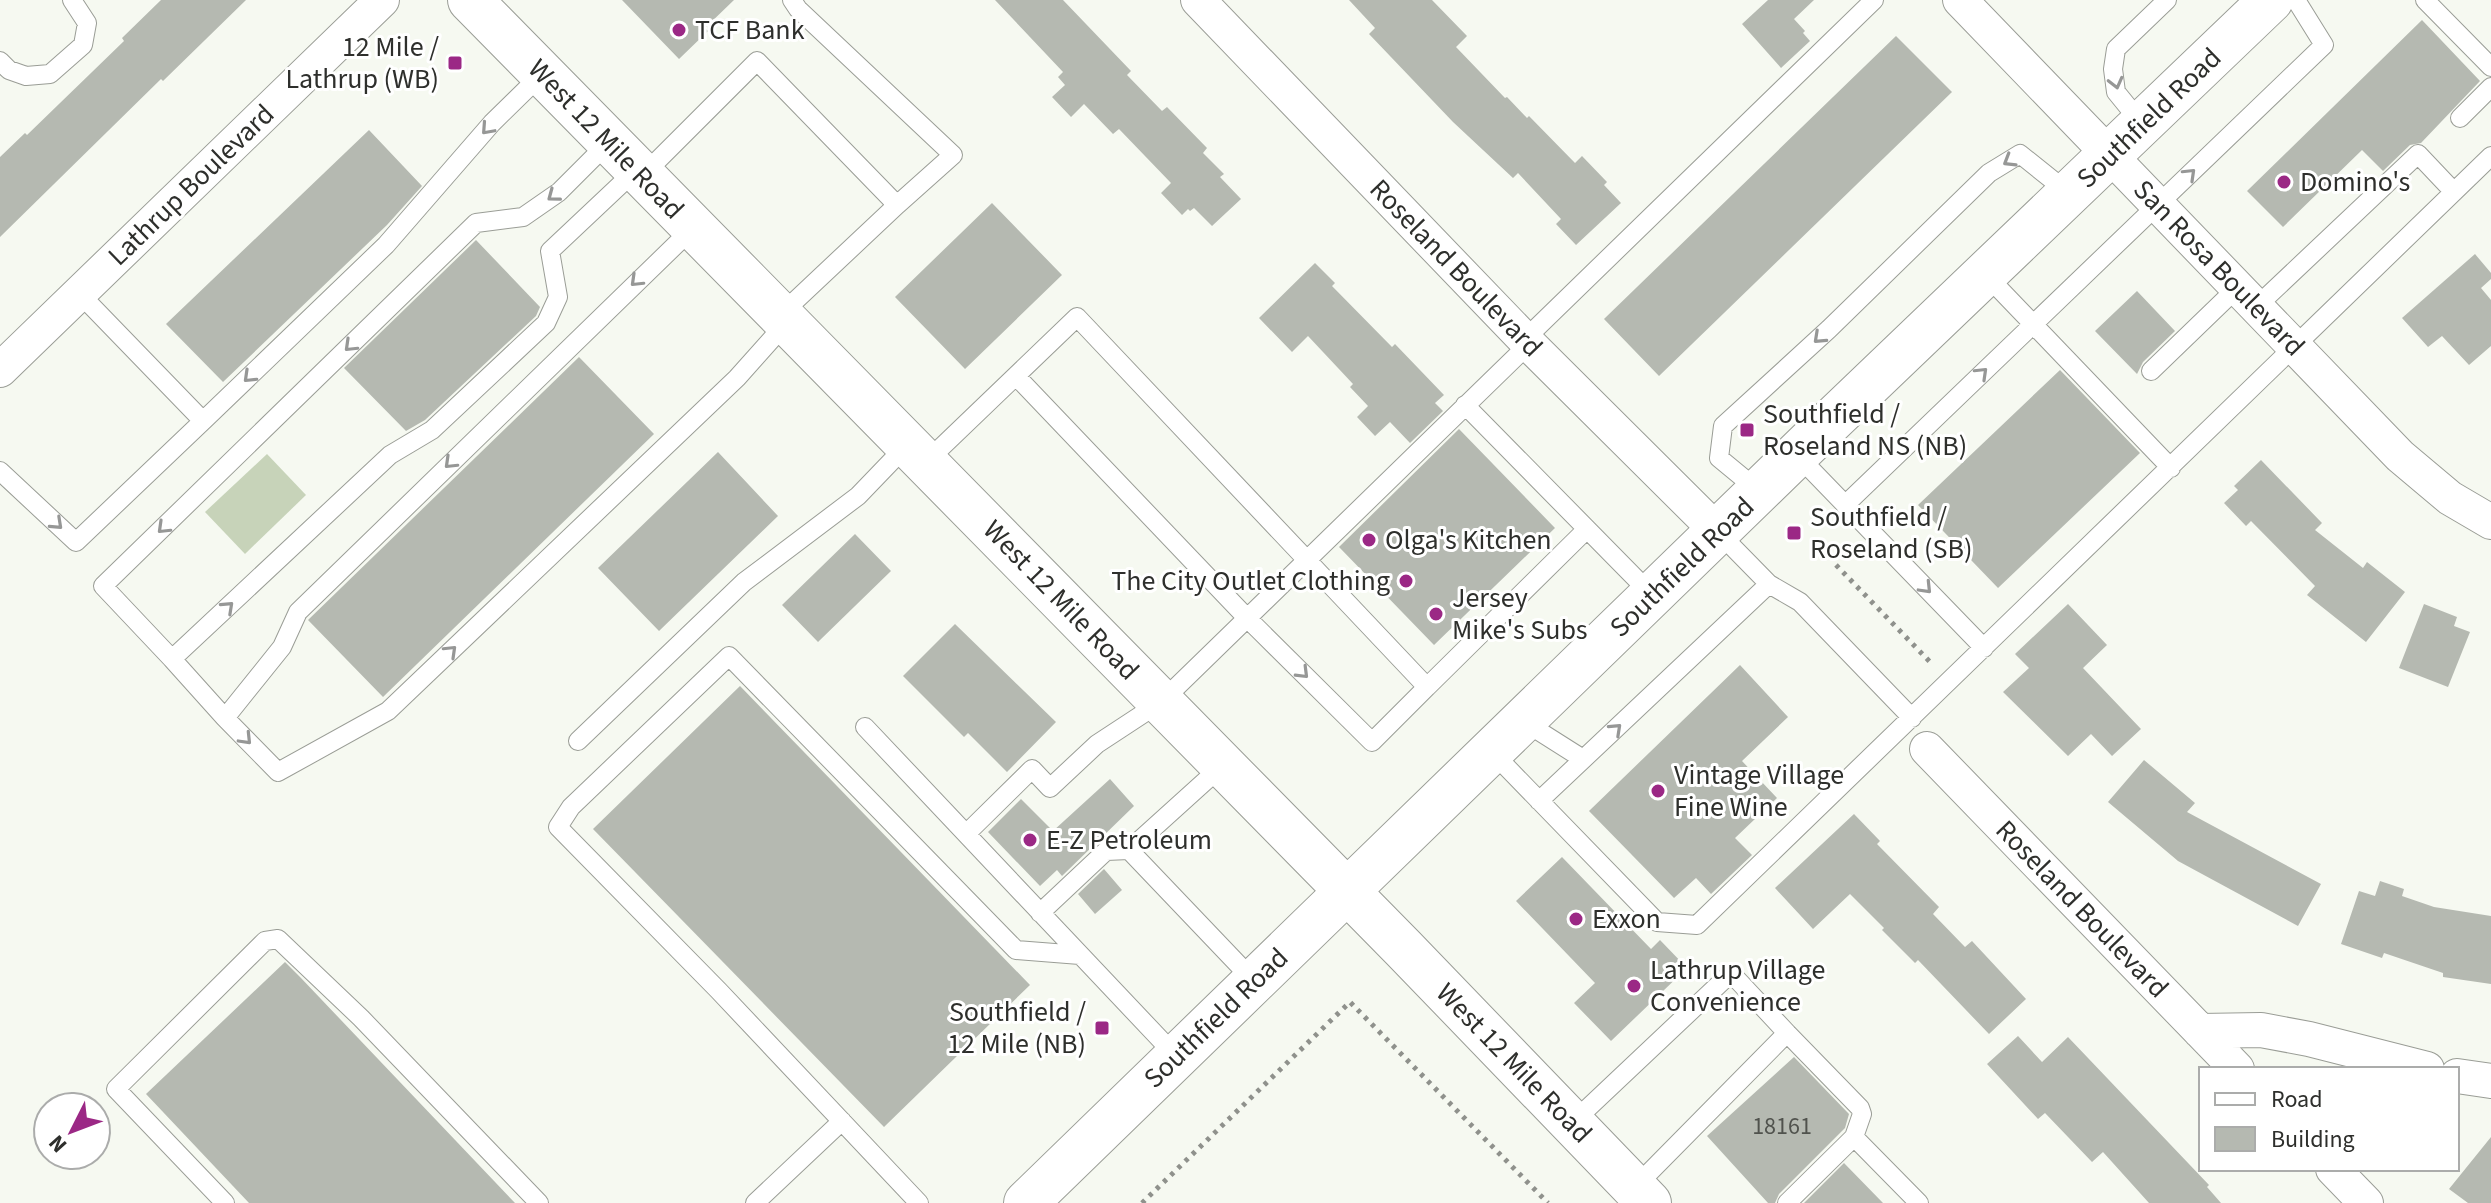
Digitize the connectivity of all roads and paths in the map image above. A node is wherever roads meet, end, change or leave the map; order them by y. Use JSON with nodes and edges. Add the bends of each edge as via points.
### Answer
{"nodes":[{"id":1,"x":72,"y":0,"type":"edge"},
{"id":2,"x":382,"y":0,"type":"edge"},
{"id":3,"x":470,"y":0,"type":"edge"},
{"id":4,"x":1198,"y":0,"type":"edge"},
{"id":5,"x":1874,"y":0,"type":"edge"},
{"id":6,"x":1960,"y":0,"type":"edge"},
{"id":7,"x":2167,"y":0,"type":"edge"},
{"id":8,"x":2271,"y":0,"type":"edge"},
{"id":9,"x":2296,"y":0,"type":"edge"},
{"id":10,"x":2425,"y":0,"type":"edge"},
{"id":11,"x":792,"y":3,"type":"edge"},
{"id":12,"x":0,"y":61,"type":"edge"},
{"id":13,"x":2491,"y":67,"type":"edge"},
{"id":14,"x":542,"y":74,"type":"junction"},
{"id":15,"x":2491,"y":87,"type":"edge"},
{"id":16,"x":2460,"y":118,"type":"dead end"},
{"id":17,"x":2142,"y":124,"type":"junction"},
{"id":18,"x":2111,"y":155,"type":"junction"},
{"id":19,"x":2491,"y":156,"type":"edge"},
{"id":20,"x":629,"y":163,"type":"junction"},
{"id":21,"x":2454,"y":192,"type":"junction"},
{"id":22,"x":2070,"y":194,"type":"junction"},
{"id":23,"x":2158,"y":204,"type":"junction"},
{"id":24,"x":897,"y":205,"type":"junction"},
{"id":25,"x":693,"y":228,"type":"junction"},
{"id":26,"x":1986,"y":275,"type":"junction"},
{"id":27,"x":79,"y":293,"type":"junction"},
{"id":28,"x":2246,"y":298,"type":"junction"},
{"id":29,"x":782,"y":320,"type":"junction"},
{"id":30,"x":2033,"y":324,"type":"junction"},
{"id":31,"x":1527,"y":342,"type":"junction"},
{"id":32,"x":2293,"y":346,"type":"junction"},
{"id":33,"x":5,"y":356,"type":"edge"},
{"id":34,"x":2151,"y":371,"type":"dead end"},
{"id":35,"x":1016,"y":376,"type":"junction"},
{"id":36,"x":1465,"y":405,"type":"junction"},
{"id":37,"x":203,"y":421,"type":"junction"},
{"id":38,"x":917,"y":453,"type":"junction"},
{"id":39,"x":1797,"y":455,"type":"junction"},
{"id":40,"x":2171,"y":468,"type":"junction"},
{"id":41,"x":0,"y":471,"type":"edge"},
{"id":42,"x":1759,"y":491,"type":"junction"},
{"id":43,"x":1845,"y":505,"type":"junction"},
{"id":44,"x":2491,"y":522,"type":"edge"},
{"id":45,"x":1587,"y":529,"type":"junction"},
{"id":46,"x":1718,"y":532,"type":"junction"},
{"id":47,"x":1305,"y":561,"type":"junction"},
{"id":48,"x":1836,"y":565,"type":"dead end"},
{"id":49,"x":1769,"y":584,"type":"junction"},
{"id":50,"x":1652,"y":595,"type":"junction"},
{"id":51,"x":1247,"y":618,"type":"junction"},
{"id":52,"x":1984,"y":648,"type":"junction"},
{"id":53,"x":172,"y":659,"type":"junction"},
{"id":54,"x":1939,"y":672,"type":"dead end"},
{"id":55,"x":1427,"y":687,"type":"junction"},
{"id":56,"x":1161,"y":702,"type":"junction"},
{"id":57,"x":225,"y":718,"type":"junction"},
{"id":58,"x":1912,"y":718,"type":"junction"},
{"id":59,"x":1523,"y":721,"type":"junction"},
{"id":60,"x":865,"y":727,"type":"dead end"},
{"id":61,"x":578,"y":741,"type":"dead end"},
{"id":62,"x":1927,"y":749,"type":"dead end"},
{"id":63,"x":1491,"y":751,"type":"junction"},
{"id":64,"x":1583,"y":759,"type":"junction"},
{"id":65,"x":1223,"y":765,"type":"junction"},
{"id":66,"x":1539,"y":801,"type":"junction"},
{"id":67,"x":966,"y":834,"type":"junction"},
{"id":68,"x":1129,"y":850,"type":"junction"},
{"id":69,"x":1347,"y":892,"type":"junction"},
{"id":70,"x":1040,"y":913,"type":"junction"},
{"id":71,"x":1080,"y":955,"type":"junction"},
{"id":72,"x":1254,"y":981,"type":"junction"},
{"id":73,"x":2200,"y":1031,"type":"junction"},
{"id":74,"x":1787,"y":1033,"type":"junction"},
{"id":75,"x":1176,"y":1056,"type":"junction"},
{"id":76,"x":2235,"y":1067,"type":"edge"},
{"id":77,"x":2419,"y":1067,"type":"edge"},
{"id":78,"x":2459,"y":1076,"type":"edge"},
{"id":79,"x":2491,"y":1081,"type":"edge"},
{"id":80,"x":842,"y":1121,"type":"junction"},
{"id":81,"x":1572,"y":1124,"type":"junction"},
{"id":82,"x":1854,"y":1137,"type":"junction"},
{"id":83,"x":2335,"y":1171,"type":"edge"},
{"id":84,"x":1642,"y":1195,"type":"edge"},
{"id":85,"x":225,"y":1203,"type":"edge"},
{"id":86,"x":539,"y":1203,"type":"edge"},
{"id":87,"x":755,"y":1203,"type":"edge"},
{"id":88,"x":919,"y":1203,"type":"edge"},
{"id":89,"x":1026,"y":1203,"type":"edge"},
{"id":90,"x":1142,"y":1203,"type":"edge"},
{"id":91,"x":1548,"y":1203,"type":"edge"},
{"id":92,"x":1787,"y":1203,"type":"edge"},
{"id":93,"x":1919,"y":1203,"type":"edge"},
{"id":94,"x":2366,"y":1203,"type":"edge"}],
"edges":[{"from":1,"to":12,"type":"lane","via":[[87,23],[83,45],[50,74],[26,76]]},
{"from":2,"to":27,"type":"street","name":"Lathrup Boulevard"},
{"from":3,"to":14,"type":"main road","name":"West 12 Mile Road"},
{"from":4,"to":31,"type":"street","name":"Roseland Boulevard"},
{"from":5,"to":31,"type":"lane"},
{"from":6,"to":18,"type":"street","name":"San Rosa Boulevard"},
{"from":7,"to":17,"type":"lane","one_way":true,"via":[[2116,49],[2116,92]]},
{"from":8,"to":17,"type":"main road","name":"Southfield Road"},
{"from":23,"to":9,"type":"lane","one_way":true,"via":[[2324,45]]},
{"from":10,"to":13,"type":"lane"},
{"from":11,"to":24,"type":"lane","via":[[953,155]]},
{"from":14,"to":20,"type":"main road","name":"West 12 Mile Road"},
{"from":14,"to":37,"type":"lane","one_way":true,"via":[[386,245]]},
{"from":15,"to":16,"type":"lane"},
{"from":17,"to":18,"type":"main road","name":"Southfield Road"},
{"from":18,"to":22,"type":"main road","name":"Southfield Road"},
{"from":18,"to":23,"type":"street","name":"San Rosa Boulevard"},
{"from":19,"to":21,"type":"lane"},
{"from":20,"to":24,"type":"lane","via":[[757,61]]},
{"from":20,"to":25,"type":"main road","name":"West 12 Mile Road"},
{"from":53,"to":20,"type":"lane","one_way":true,"via":[[390,455],[432,430],[546,323],[558,297],[550,251]]},
{"from":20,"to":53,"type":"lane","one_way":true,"via":[[559,192],[523,217],[476,223],[103,586]]},
{"from":21,"to":28,"type":"lane","via":[[2418,154]]},
{"from":21,"to":32,"type":"lane"},
{"from":22,"to":26,"type":"main road","name":"Southfield Road"},
{"from":22,"to":42,"type":"lane","one_way":true,"via":[[2020,154],[1989,173],[1723,426],[1719,458]]},
{"from":23,"to":28,"type":"street","name":"San Rosa Boulevard"},
{"from":23,"to":30,"type":"lane"},
{"from":24,"to":29,"type":"lane"},
{"from":25,"to":29,"type":"main road","name":"West 12 Mile Road"},
{"from":25,"to":57,"type":"lane","one_way":true,"via":[[298,612],[282,647]]},
{"from":26,"to":30,"type":"lane"},
{"from":26,"to":39,"type":"main road","name":"Southfield Road"},
{"from":27,"to":33,"type":"street","name":"Lathrup Boulevard"},
{"from":27,"to":37,"type":"lane"},
{"from":28,"to":32,"type":"street","name":"San Rosa Boulevard"},
{"from":28,"to":34,"type":"lane"},
{"from":29,"to":38,"type":"main road","name":"West 12 Mile Road"},
{"from":57,"to":29,"type":"lane","one_way":true,"via":[[278,772],[388,711],[737,378]]},
{"from":30,"to":40,"type":"lane"},
{"from":43,"to":30,"type":"lane","one_way":true},
{"from":31,"to":36,"type":"lane"},
{"from":31,"to":46,"type":"street","name":"Roseland Boulevard"},
{"from":32,"to":40,"type":"lane"},
{"from":32,"to":44,"type":"street","name":"San Rosa Boulevard","via":[[2427,480]]},
{"from":35,"to":38,"type":"lane"},
{"from":35,"to":47,"type":"lane","via":[[1077,317]]},
{"from":35,"to":51,"type":"lane"},
{"from":36,"to":45,"type":"lane"},
{"from":36,"to":47,"type":"lane"},
{"from":41,"to":37,"type":"lane","one_way":true,"via":[[76,542]]},
{"from":38,"to":56,"type":"main road","name":"West 12 Mile Road"},
{"from":38,"to":61,"type":"lane","via":[[744,582]]},
{"from":39,"to":42,"type":"main road","name":"Southfield Road"},
{"from":39,"to":43,"type":"lane"},
{"from":40,"to":52,"type":"lane"},
{"from":42,"to":46,"type":"main road","name":"Southfield Road"},
{"from":43,"to":52,"type":"lane","one_way":true},
{"from":45,"to":50,"type":"lane"},
{"from":45,"to":55,"type":"lane"},
{"from":46,"to":49,"type":"lane"},
{"from":46,"to":50,"type":"main road","name":"Southfield Road"},
{"from":47,"to":51,"type":"lane"},
{"from":47,"to":55,"type":"lane"},
{"from":48,"to":54,"type":"path"},
{"from":49,"to":58,"type":"lane","via":[[1800,602]]},
{"from":64,"to":49,"type":"lane","one_way":true},
{"from":50,"to":59,"type":"main road","name":"Southfield Road"},
{"from":51,"to":55,"type":"lane","one_way":true,"via":[[1372,742]]},
{"from":51,"to":56,"type":"lane"},
{"from":52,"to":58,"type":"lane"},
{"from":53,"to":57,"type":"lane"},
{"from":56,"to":65,"type":"main road","name":"West 12 Mile Road"},
{"from":56,"to":67,"type":"lane","via":[[1097,744],[1050,788],[1032,769]]},
{"from":58,"to":66,"type":"lane","via":[[1697,925],[1657,922]]},
{"from":59,"to":63,"type":"main road","name":"Southfield Road"},
{"from":59,"to":64,"type":"lane"},
{"from":60,"to":67,"type":"lane"},
{"from":62,"to":73,"type":"street","name":"Roseland Boulevard"},
{"from":63,"to":66,"type":"lane"},
{"from":63,"to":69,"type":"main road","name":"Southfield Road"},
{"from":64,"to":66,"type":"lane"},
{"from":65,"to":68,"type":"lane"},
{"from":65,"to":69,"type":"main road","name":"West 12 Mile Road"},
{"from":67,"to":70,"type":"lane"},
{"from":68,"to":70,"type":"lane","via":[[1106,851]]},
{"from":68,"to":72,"type":"lane"},
{"from":69,"to":72,"type":"main road","name":"Southfield Road"},
{"from":69,"to":81,"type":"main road","name":"West 12 Mile Road"},
{"from":70,"to":71,"type":"lane"},
{"from":71,"to":75,"type":"lane"},
{"from":71,"to":80,"type":"lane","via":[[1016,950],[729,656],[571,807],[558,827]]},
{"from":72,"to":75,"type":"main road","name":"Southfield Road"},
{"from":73,"to":76,"type":"street","name":"Roseland Boulevard"},
{"from":73,"to":77,"type":"street","via":[[2261,1030]]},
{"from":74,"to":81,"type":"lane","via":[[1731,973]]},
{"from":74,"to":82,"type":"lane","via":[[1860,1108]]},
{"from":74,"to":84,"type":"lane"},
{"from":75,"to":89,"type":"main road","name":"Southfield Road"},
{"from":78,"to":79,"type":"street"},
{"from":80,"to":87,"type":"lane"},
{"from":80,"to":88,"type":"lane"},
{"from":81,"to":84,"type":"main road","name":"West 12 Mile Road"},
{"from":82,"to":92,"type":"lane"},
{"from":82,"to":93,"type":"lane"},
{"from":83,"to":94,"type":"street"},
{"from":85,"to":86,"type":"lane","via":[[116,1089],[265,941],[278,939]]},
{"from":90,"to":91,"type":"path","via":[[1350,1002]]}]}
